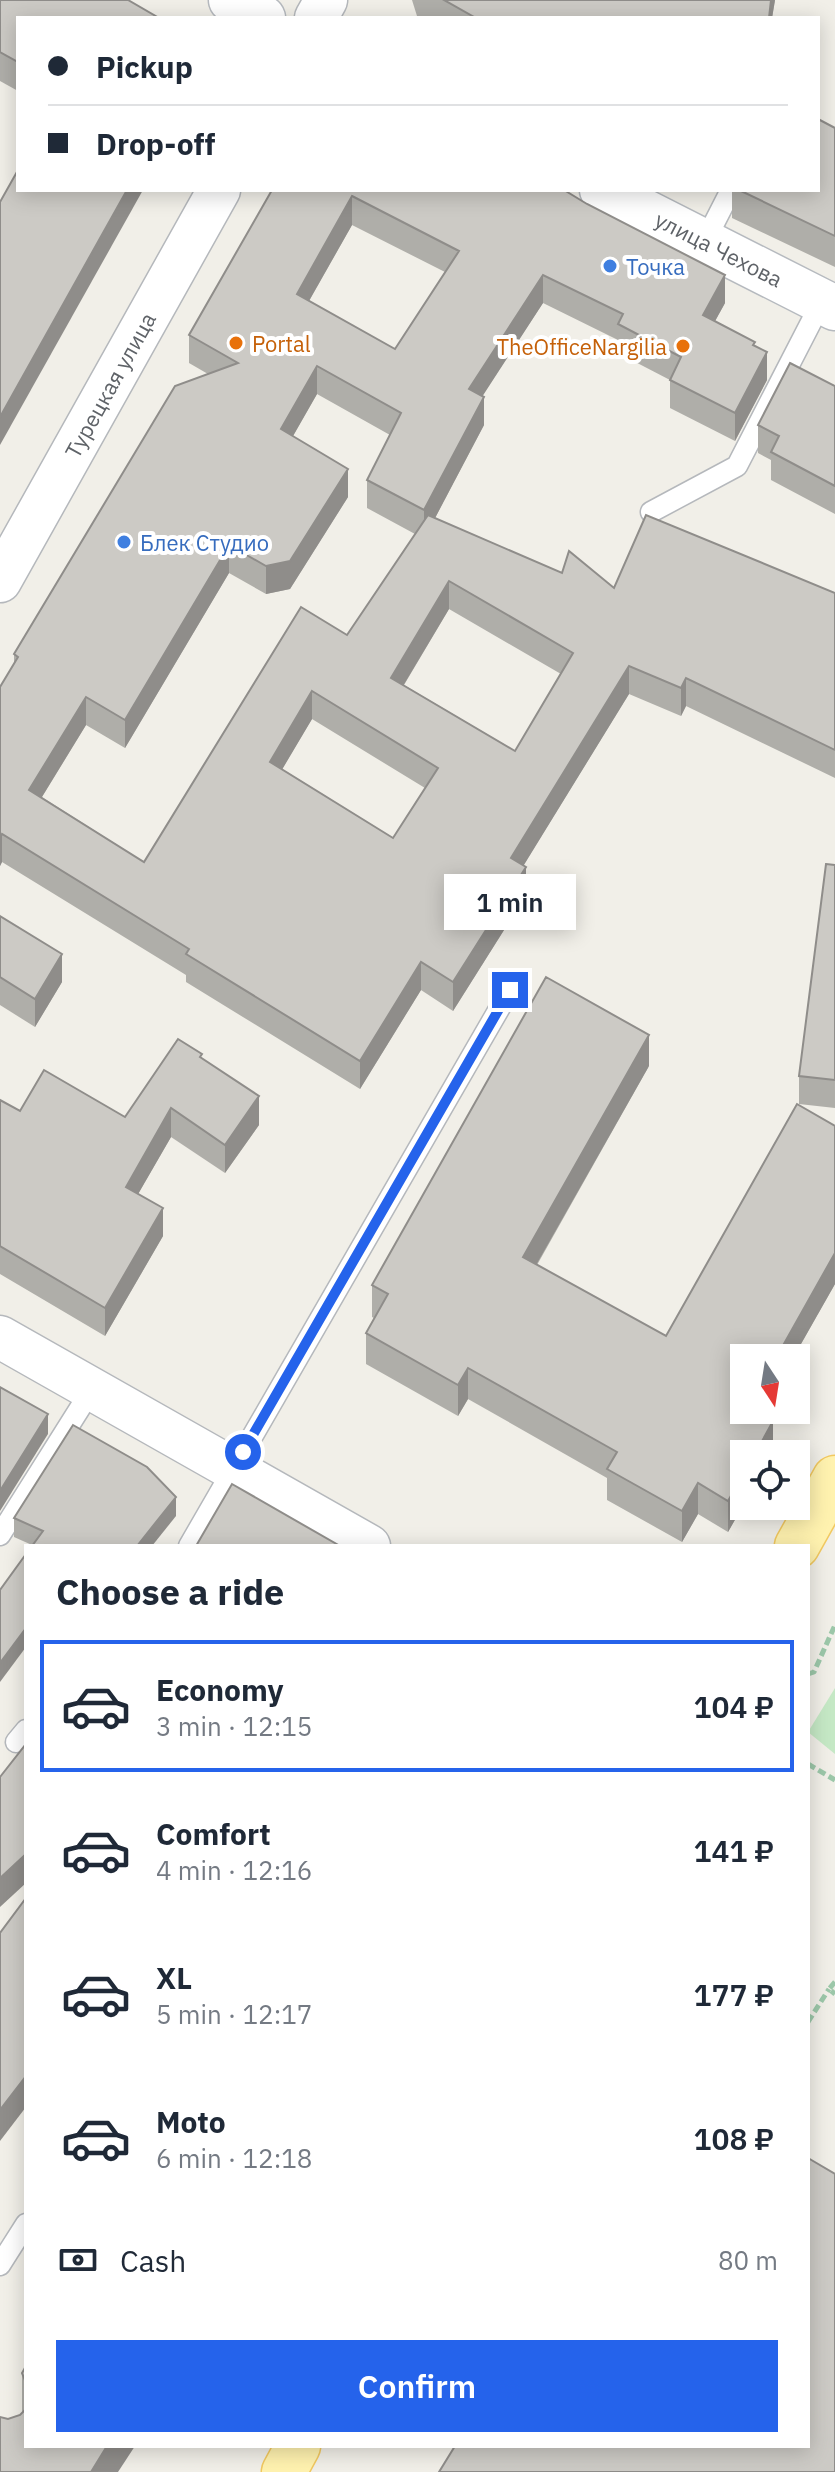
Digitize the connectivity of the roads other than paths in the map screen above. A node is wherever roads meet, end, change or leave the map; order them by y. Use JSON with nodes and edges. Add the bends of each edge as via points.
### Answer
{"nodes":[{"id":1,"x":231,"y":0,"type":"edge"},
{"id":2,"x":259,"y":16,"type":"edge"},
{"id":3,"x":218,"y":192,"type":"edge"},
{"id":4,"x":606,"y":192,"type":"edge"},
{"id":5,"x":730,"y":192,"type":"edge"},
{"id":6,"x":705,"y":241,"type":"junction"},
{"id":7,"x":828,"y":305,"type":"edge"},
{"id":8,"x":651,"y":512,"type":"dead end"},
{"id":9,"x":0,"y":581,"type":"edge"},
{"id":10,"x":510,"y":990,"type":"dead end"},
{"id":11,"x":0,"y":1337,"type":"edge"},
{"id":12,"x":92,"y":1389,"type":"junction"},
{"id":13,"x":233,"y":1469,"type":"junction"},
{"id":14,"x":835,"y":1478,"type":"edge"},
{"id":15,"x":0,"y":1535,"type":"edge"},
{"id":16,"x":190,"y":1544,"type":"edge"},
{"id":17,"x":365,"y":1544,"type":"edge"},
{"id":18,"x":798,"y":1544,"type":"edge"},
{"id":19,"x":24,"y":2227,"type":"edge"},
{"id":20,"x":0,"y":2265,"type":"edge"},
{"id":21,"x":297,"y":2448,"type":"edge"},
{"id":22,"x":284,"y":2472,"type":"edge"}],
"edges":[{"from":1,"to":2,"type":"main road"},
{"from":3,"to":9,"type":"street","name":"Турецкая улица"},
{"from":4,"to":6,"type":"main road","name":"улица Чехова"},
{"from":5,"to":6,"type":"lane"},
{"from":6,"to":7,"type":"main road","name":"улица Чехова"},
{"from":7,"to":8,"type":"lane","via":[[737,466]]},
{"from":10,"to":13,"type":"lane"},
{"from":11,"to":12,"type":"street"},
{"from":12,"to":13,"type":"street"},
{"from":12,"to":15,"type":"lane"},
{"from":13,"to":16,"type":"lane"},
{"from":13,"to":17,"type":"street"},
{"from":14,"to":18,"type":"main road"},
{"from":19,"to":20,"type":"lane"},
{"from":21,"to":22,"type":"main road"}]}
